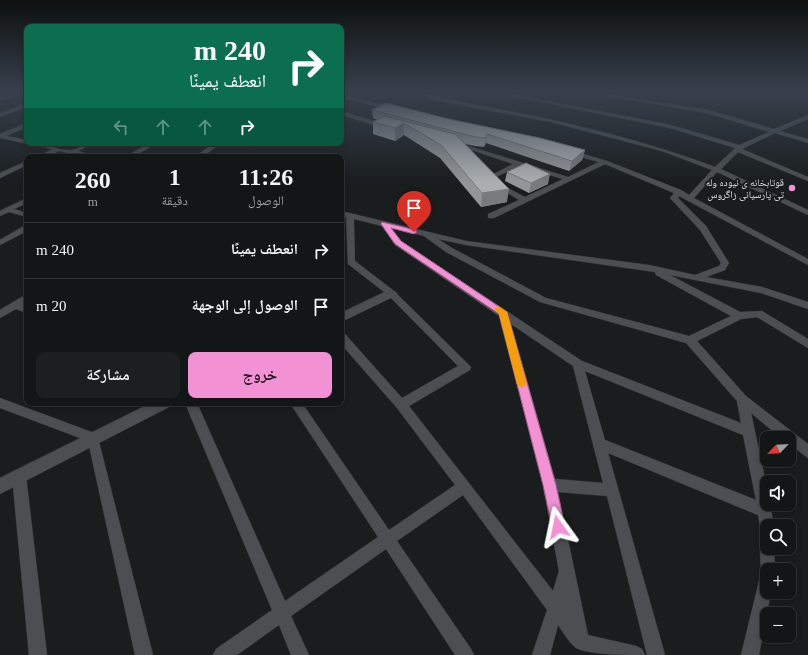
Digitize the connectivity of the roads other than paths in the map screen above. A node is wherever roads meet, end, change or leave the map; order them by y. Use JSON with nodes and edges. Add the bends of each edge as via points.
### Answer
{"nodes":[{"id":1,"x":372,"y":123,"type":"edge"},
{"id":2,"x":558,"y":123,"type":"edge"},
{"id":3,"x":572,"y":123,"type":"edge"},
{"id":4,"x":649,"y":123,"type":"edge"},
{"id":5,"x":731,"y":123,"type":"edge"},
{"id":6,"x":748,"y":123,"type":"edge"},
{"id":7,"x":796,"y":123,"type":"edge"},
{"id":8,"x":569,"y":125,"type":"junction"},
{"id":9,"x":24,"y":126,"type":"edge"},
{"id":10,"x":0,"y":127,"type":"edge"},
{"id":11,"x":396,"y":129,"type":"edge"},
{"id":12,"x":14,"y":131,"type":"junction"},
{"id":13,"x":777,"y":131,"type":"junction"},
{"id":14,"x":768,"y":133,"type":"junction"},
{"id":15,"x":0,"y":136,"type":"edge"},
{"id":16,"x":24,"y":141,"type":"edge"},
{"id":17,"x":808,"y":141,"type":"edge"},
{"id":18,"x":44,"y":146,"type":"edge"},
{"id":19,"x":85,"y":146,"type":"edge"},
{"id":20,"x":148,"y":146,"type":"edge"},
{"id":21,"x":214,"y":146,"type":"edge"},
{"id":22,"x":808,"y":146,"type":"edge"},
{"id":23,"x":738,"y":148,"type":"junction"},
{"id":24,"x":58,"y":149,"type":"junction"},
{"id":25,"x":559,"y":149,"type":"edge"},
{"id":26,"x":72,"y":152,"type":"junction"},
{"id":27,"x":47,"y":154,"type":"edge"},
{"id":28,"x":81,"y":154,"type":"edge"},
{"id":29,"x":134,"y":154,"type":"edge"},
{"id":30,"x":202,"y":154,"type":"edge"},
{"id":31,"x":468,"y":156,"type":"edge"},
{"id":32,"x":605,"y":162,"type":"junction"},
{"id":33,"x":519,"y":163,"type":"junction"},
{"id":34,"x":24,"y":164,"type":"edge"},
{"id":35,"x":716,"y":169,"type":"junction"},
{"id":36,"x":484,"y":172,"type":"edge"},
{"id":37,"x":0,"y":176,"type":"edge"},
{"id":38,"x":490,"y":178,"type":"junction"},
{"id":39,"x":568,"y":179,"type":"junction"},
{"id":40,"x":808,"y":179,"type":"edge"},
{"id":41,"x":679,"y":192,"type":"junction"},
{"id":42,"x":691,"y":197,"type":"junction"},
{"id":43,"x":524,"y":200,"type":"junction"},
{"id":44,"x":24,"y":202,"type":"edge"},
{"id":45,"x":8,"y":210,"type":"junction"},
{"id":46,"x":24,"y":213,"type":"edge"},
{"id":47,"x":808,"y":213,"type":"edge"},
{"id":48,"x":0,"y":214,"type":"edge"},
{"id":49,"x":345,"y":214,"type":"edge"},
{"id":50,"x":491,"y":216,"type":"dead end"},
{"id":51,"x":385,"y":224,"type":"junction"},
{"id":52,"x":24,"y":230,"type":"edge"},
{"id":53,"x":428,"y":236,"type":"junction"},
{"id":54,"x":0,"y":243,"type":"edge"},
{"id":55,"x":344,"y":261,"type":"edge"},
{"id":56,"x":351,"y":262,"type":"junction"},
{"id":57,"x":808,"y":262,"type":"edge"},
{"id":58,"x":649,"y":268,"type":"junction"},
{"id":59,"x":696,"y":278,"type":"junction"},
{"id":60,"x":391,"y":293,"type":"junction"},
{"id":61,"x":24,"y":299,"type":"edge"},
{"id":62,"x":14,"y":305,"type":"junction"},
{"id":63,"x":808,"y":306,"type":"edge"},
{"id":64,"x":24,"y":309,"type":"edge"},
{"id":65,"x":503,"y":312,"type":"junction"},
{"id":66,"x":0,"y":315,"type":"edge"},
{"id":67,"x":344,"y":316,"type":"edge"},
{"id":68,"x":739,"y":316,"type":"junction"},
{"id":69,"x":344,"y":339,"type":"edge"},
{"id":70,"x":690,"y":340,"type":"junction"},
{"id":71,"x":808,"y":344,"type":"edge"},
{"id":72,"x":578,"y":364,"type":"junction"},
{"id":73,"x":742,"y":399,"type":"junction"},
{"id":74,"x":0,"y":403,"type":"edge"},
{"id":75,"x":401,"y":405,"type":"junction"},
{"id":76,"x":158,"y":406,"type":"edge"},
{"id":77,"x":192,"y":406,"type":"edge"},
{"id":78,"x":298,"y":406,"type":"edge"},
{"id":79,"x":748,"y":430,"type":"junction"},
{"id":80,"x":93,"y":438,"type":"junction"},
{"id":81,"x":601,"y":444,"type":"junction"},
{"id":82,"x":808,"y":452,"type":"edge"},
{"id":83,"x":19,"y":476,"type":"junction"},
{"id":84,"x":550,"y":485,"type":"junction"},
{"id":85,"x":0,"y":486,"type":"edge"},
{"id":86,"x":464,"y":486,"type":"junction"},
{"id":87,"x":760,"y":487,"type":"edge"},
{"id":88,"x":613,"y":490,"type":"junction"},
{"id":89,"x":760,"y":509,"type":"edge"},
{"id":90,"x":765,"y":511,"type":"edge"},
{"id":91,"x":766,"y":519,"type":"edge"},
{"id":92,"x":387,"y":539,"type":"junction"},
{"id":93,"x":567,"y":569,"type":"junction"},
{"id":94,"x":762,"y":599,"type":"edge"},
{"id":95,"x":556,"y":609,"type":"junction"},
{"id":96,"x":281,"y":614,"type":"junction"},
{"id":97,"x":581,"y":642,"type":"junction"},
{"id":98,"x":463,"y":654,"type":"edge"},
{"id":99,"x":38,"y":655,"type":"edge"},
{"id":100,"x":144,"y":655,"type":"edge"},
{"id":101,"x":222,"y":655,"type":"edge"},
{"id":102,"x":300,"y":655,"type":"edge"},
{"id":103,"x":541,"y":655,"type":"edge"},
{"id":104,"x":636,"y":655,"type":"edge"},
{"id":105,"x":656,"y":655,"type":"edge"},
{"id":106,"x":750,"y":655,"type":"edge"}],
"edges":[{"from":1,"to":11,"type":"street"},
{"from":2,"to":8,"type":"street"},
{"from":3,"to":8,"type":"street"},
{"from":4,"to":23,"type":"street"},
{"from":5,"to":14,"type":"street"},
{"from":6,"to":13,"type":"street"},
{"from":7,"to":13,"type":"street"},
{"from":8,"to":35,"type":"street","via":[[664,150]]},
{"from":9,"to":12,"type":"street"},
{"from":10,"to":12,"type":"street"},
{"from":12,"to":15,"type":"street"},
{"from":13,"to":14,"type":"street"},
{"from":13,"to":17,"type":"street"},
{"from":14,"to":22,"type":"street"},
{"from":14,"to":23,"type":"street"},
{"from":15,"to":16,"type":"street"},
{"from":18,"to":24,"type":"street"},
{"from":19,"to":26,"type":"street"},
{"from":20,"to":29,"type":"street"},
{"from":21,"to":30,"type":"street"},
{"from":23,"to":35,"type":"street"},
{"from":23,"to":40,"type":"street"},
{"from":24,"to":26,"type":"street"},
{"from":24,"to":27,"type":"street"},
{"from":25,"to":32,"type":"street"},
{"from":26,"to":28,"type":"street"},
{"from":31,"to":33,"type":"street","via":[[454,144]]},
{"from":32,"to":39,"type":"street"},
{"from":32,"to":41,"type":"street"},
{"from":33,"to":38,"type":"street"},
{"from":33,"to":39,"type":"street"},
{"from":34,"to":37,"type":"street"},
{"from":35,"to":42,"type":"street"},
{"from":35,"to":47,"type":"street"},
{"from":36,"to":38,"type":"street"},
{"from":38,"to":43,"type":"street"},
{"from":39,"to":43,"type":"street"},
{"from":41,"to":42,"type":"street"},
{"from":41,"to":59,"type":"street","via":[[674,198],[694,215],[725,263],[722,268]]},
{"from":42,"to":57,"type":"street"},
{"from":43,"to":50,"type":"street"},
{"from":44,"to":45,"type":"street"},
{"from":45,"to":46,"type":"street"},
{"from":45,"to":48,"type":"street"},
{"from":49,"to":51,"type":"street"},
{"from":49,"to":56,"type":"street"},
{"from":51,"to":53,"type":"street"},
{"from":51,"to":65,"type":"street","via":[[398,243]]},
{"from":52,"to":54,"type":"street"},
{"from":53,"to":58,"type":"street"},
{"from":53,"to":70,"type":"street","via":[[449,250],[543,300]]},
{"from":55,"to":56,"type":"street"},
{"from":56,"to":60,"type":"street"},
{"from":58,"to":59,"type":"street"},
{"from":58,"to":68,"type":"street"},
{"from":59,"to":63,"type":"street","via":[[762,290]]},
{"from":60,"to":67,"type":"street"},
{"from":60,"to":75,"type":"street","via":[[466,367]]},
{"from":61,"to":62,"type":"street"},
{"from":62,"to":64,"type":"street"},
{"from":62,"to":66,"type":"street"},
{"from":65,"to":72,"type":"street"},
{"from":65,"to":84,"type":"street"},
{"from":68,"to":70,"type":"street"},
{"from":68,"to":71,"type":"street","via":[[759,312]]},
{"from":69,"to":75,"type":"street"},
{"from":70,"to":73,"type":"street"},
{"from":72,"to":79,"type":"street"},
{"from":72,"to":81,"type":"street"},
{"from":73,"to":79,"type":"street"},
{"from":73,"to":82,"type":"street"},
{"from":74,"to":80,"type":"street"},
{"from":75,"to":86,"type":"street"},
{"from":76,"to":80,"type":"street"},
{"from":77,"to":96,"type":"street"},
{"from":78,"to":92,"type":"street"},
{"from":79,"to":87,"type":"street"},
{"from":80,"to":83,"type":"street"},
{"from":80,"to":100,"type":"street"},
{"from":81,"to":88,"type":"street"},
{"from":81,"to":89,"type":"street"},
{"from":83,"to":85,"type":"street"},
{"from":83,"to":99,"type":"street"},
{"from":84,"to":88,"type":"street"},
{"from":84,"to":93,"type":"street"},
{"from":86,"to":92,"type":"street"},
{"from":86,"to":95,"type":"street"},
{"from":88,"to":105,"type":"street"},
{"from":90,"to":91,"type":"street"},
{"from":92,"to":96,"type":"street"},
{"from":92,"to":98,"type":"street"},
{"from":93,"to":95,"type":"street"},
{"from":93,"to":97,"type":"street"},
{"from":94,"to":106,"type":"street"},
{"from":95,"to":97,"type":"street"},
{"from":95,"to":103,"type":"street"},
{"from":96,"to":101,"type":"street"},
{"from":96,"to":102,"type":"street"},
{"from":97,"to":104,"type":"street"}]}
